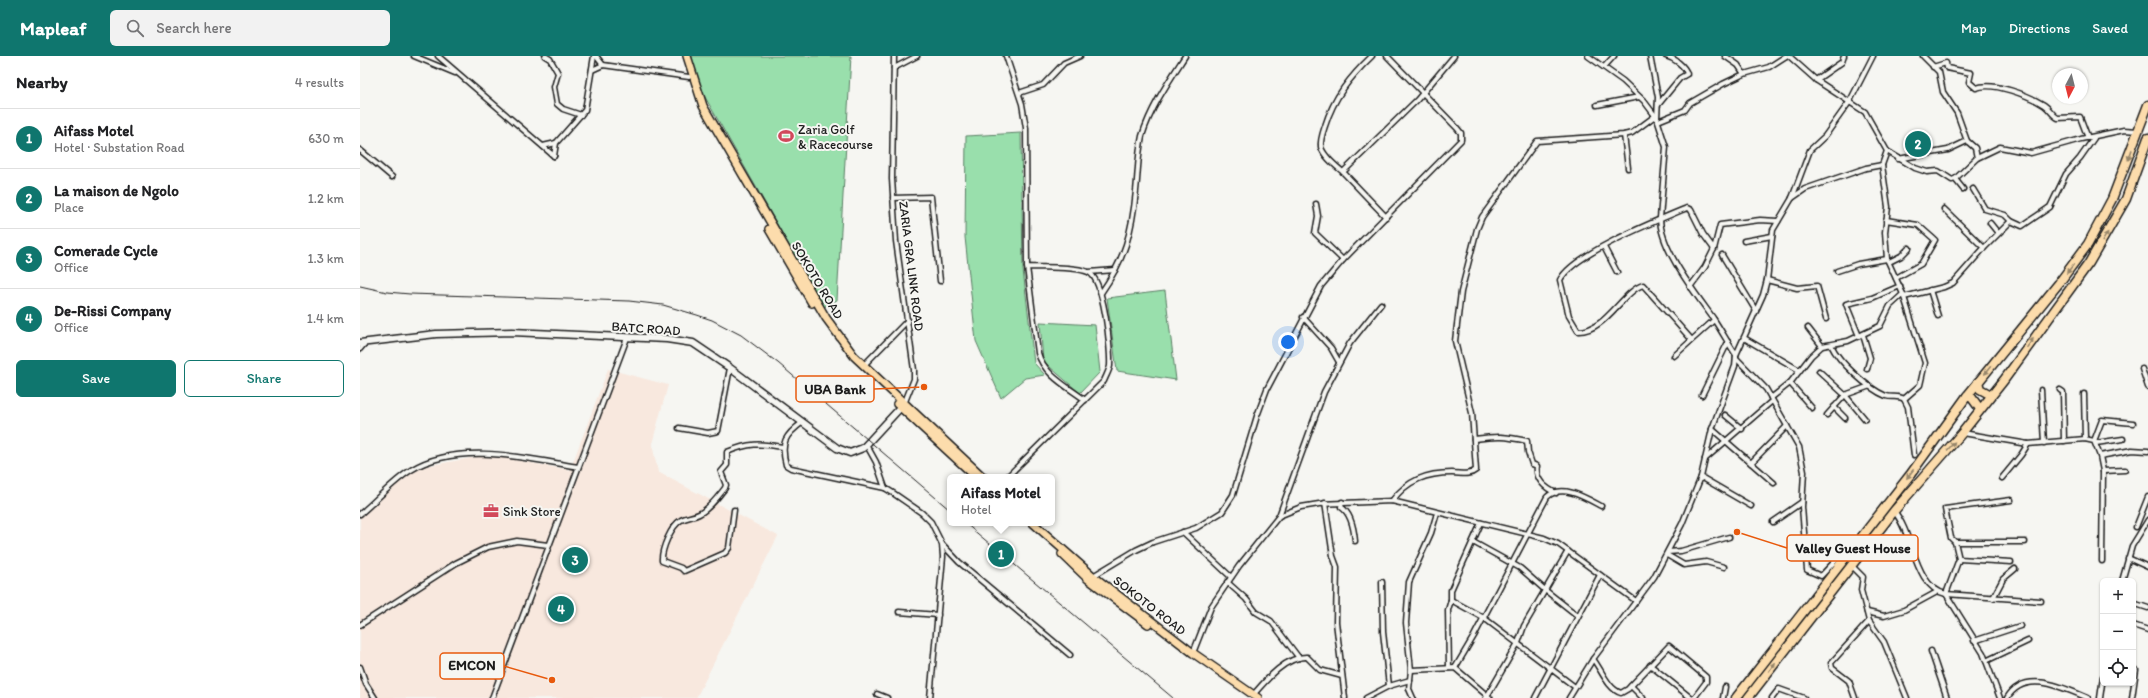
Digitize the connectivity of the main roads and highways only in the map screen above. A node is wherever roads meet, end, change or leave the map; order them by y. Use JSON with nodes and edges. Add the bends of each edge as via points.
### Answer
{"nodes":[{"id":1,"x":682,"y":56,"type":"edge"},
{"id":2,"x":687,"y":56,"type":"edge"},
{"id":3,"x":2148,"y":105,"type":"edge"},
{"id":4,"x":2148,"y":138,"type":"edge"},
{"id":5,"x":1978,"y":382,"type":"junction"},
{"id":6,"x":1967,"y":396,"type":"junction"},
{"id":7,"x":1991,"y":396,"type":"junction"},
{"id":8,"x":902,"y":406,"type":"junction"},
{"id":9,"x":1980,"y":408,"type":"junction"},
{"id":10,"x":948,"y":447,"type":"junction"},
{"id":11,"x":973,"y":474,"type":"edge"},
{"id":12,"x":980,"y":474,"type":"edge"},
{"id":13,"x":1030,"y":526,"type":"edge"},
{"id":14,"x":1036,"y":526,"type":"edge"},
{"id":15,"x":1254,"y":697,"type":"edge"},
{"id":16,"x":1736,"y":698,"type":"edge"},
{"id":17,"x":1748,"y":698,"type":"edge"}],
"edges":[{"from":1,"to":8,"type":"main road","name":"SOKOTO ROAD","via":[[699,107],[822,319],[850,357]]},
{"from":2,"to":8,"type":"main road","name":"SOKOTO ROAD","via":[[703,106],[826,318],[854,356]]},
{"from":3,"to":5,"type":"highway","one_way":true,"via":[[2112,199],[2088,244]]},
{"from":7,"to":4,"type":"highway","one_way":true,"via":[[2089,263],[2126,198]]},
{"from":5,"to":6,"type":"highway"},
{"from":5,"to":7,"type":"highway","via":[[1980,389]]},
{"from":6,"to":9,"type":"highway"},
{"from":6,"to":16,"type":"highway","one_way":true,"via":[[1910,475]]},
{"from":7,"to":9,"type":"highway"},
{"from":8,"to":10,"type":"main road","name":"SOKOTO ROAD"},
{"from":17,"to":9,"type":"highway","one_way":true,"via":[[1894,511],[1962,433]]},
{"from":10,"to":11,"type":"main road","name":"SOKOTO ROAD"},
{"from":10,"to":12,"type":"main road","name":"SOKOTO ROAD"},
{"from":13,"to":15,"type":"main road","name":"SOKOTO ROAD","via":[[1088,579],[1189,656]]},
{"from":14,"to":15,"type":"main road","name":"SOKOTO ROAD","via":[[1093,576]]}]}
